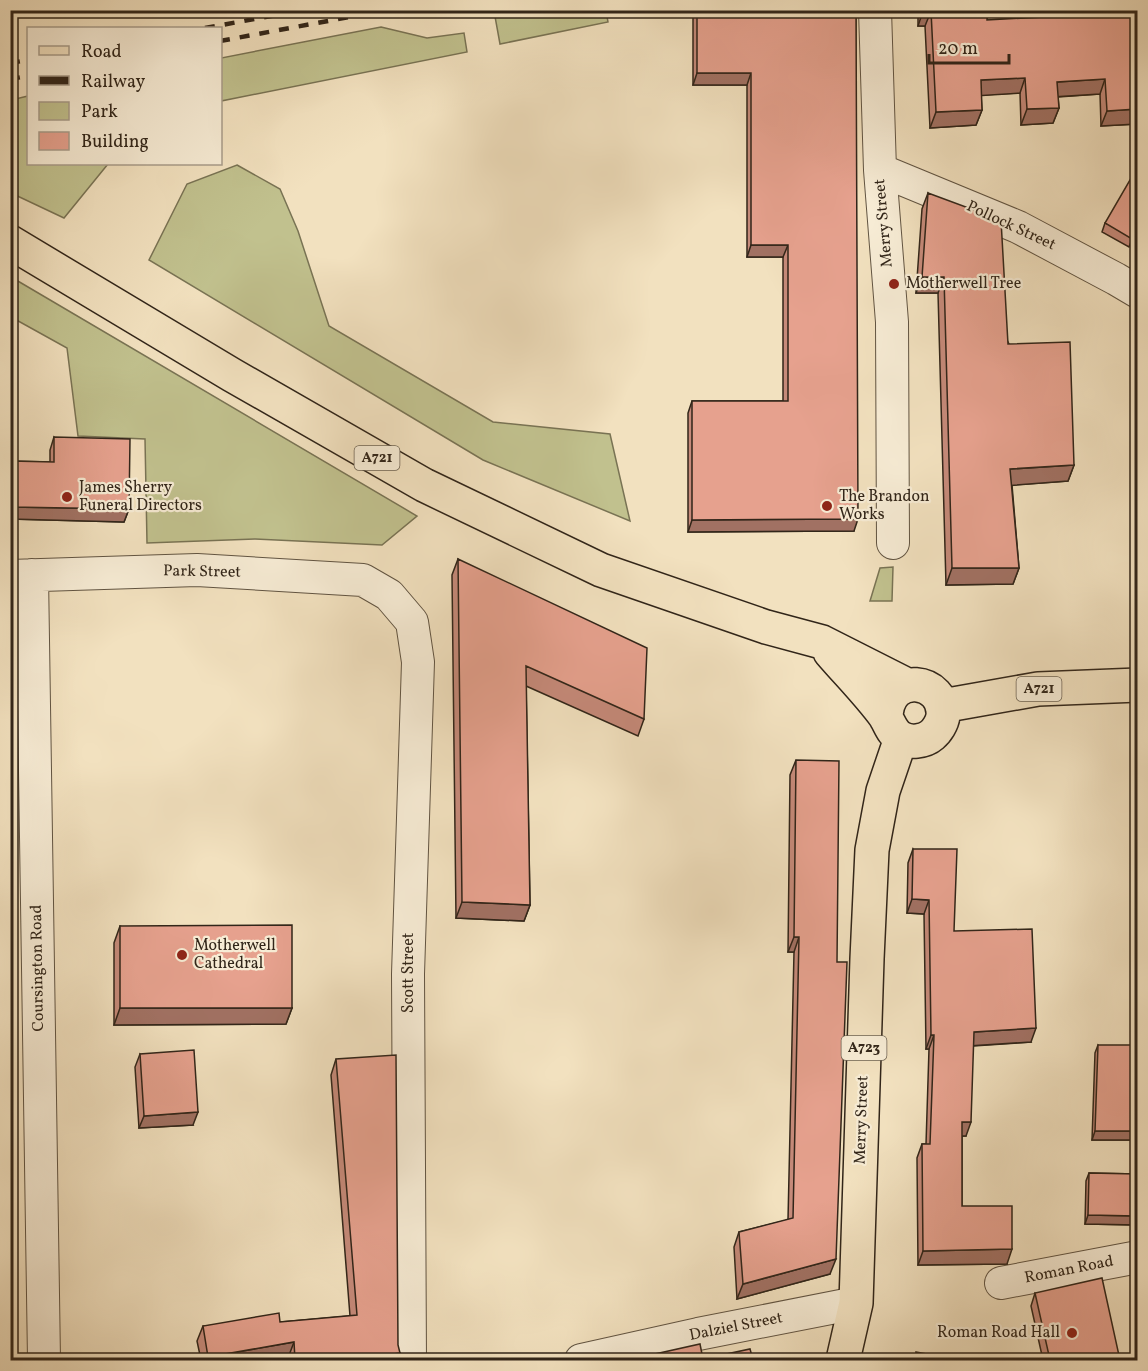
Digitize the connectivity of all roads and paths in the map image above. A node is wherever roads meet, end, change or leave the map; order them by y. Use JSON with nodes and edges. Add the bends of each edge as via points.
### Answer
{"nodes":[{"id":1,"x":875,"y":10,"type":"edge"},
{"id":2,"x":880,"y":170,"type":"junction"},
{"id":3,"x":10,"y":242,"type":"edge"},
{"id":4,"x":1137,"y":292,"type":"edge"},
{"id":5,"x":893,"y":543,"type":"dead end"},
{"id":6,"x":21,"y":576,"type":"edge"},
{"id":7,"x":389,"y":595,"type":"joint"},
{"id":8,"x":822,"y":642,"type":"junction"},
{"id":9,"x":907,"y":685,"type":"junction"},
{"id":10,"x":1137,"y":685,"type":"edge"},
{"id":11,"x":942,"y":706,"type":"junction"},
{"id":12,"x":893,"y":728,"type":"junction"},
{"id":13,"x":1137,"y":1257,"type":"edge"},
{"id":14,"x":1000,"y":1283,"type":"dead end"},
{"id":15,"x":856,"y":1303,"type":"junction"},
{"id":16,"x":44,"y":1360,"type":"edge"},
{"id":17,"x":410,"y":1360,"type":"edge"},
{"id":18,"x":581,"y":1360,"type":"edge"},
{"id":19,"x":843,"y":1360,"type":"edge"}],
"edges":[{"from":1,"to":2,"type":"street","name":"Merry Street"},
{"from":2,"to":4,"type":"street","name":"Pollock Street","via":[[1018,227]]},
{"from":2,"to":5,"type":"street","name":"Merry Street","via":[[892,322]]},
{"from":3,"to":8,"type":"main road","number":"A721","via":[[424,485],[601,570],[766,627]]},
{"from":6,"to":7,"type":"street","name":"Park Street","via":[[197,570],[363,580]]},
{"from":6,"to":16,"type":"street","name":"Coursington Road"},
{"from":7,"to":17,"type":"street","name":"Scott Street","via":[[412,622],[418,662],[408,974]]},
{"from":8,"to":9,"type":"main road","number":"A721"},
{"from":8,"to":12,"type":"main road"},
{"from":9,"to":11,"type":"main road","number":"A721","via":[[930,688]]},
{"from":9,"to":12,"type":"main road","via":[[896,690],[886,708]]},
{"from":10,"to":11,"type":"main road","number":"A721","via":[[1038,689]]},
{"from":11,"to":12,"type":"main road","via":[[943,717],[928,738],[908,741]]},
{"from":12,"to":15,"type":"main road","name":"Merry Street","number":"A723","via":[[872,850]]},
{"from":13,"to":14,"type":"street","name":"Roman Road"},
{"from":15,"to":18,"type":"street","name":"Dalziel Street"},
{"from":15,"to":19,"type":"main road","name":"Merry Street","number":"A723"}]}
